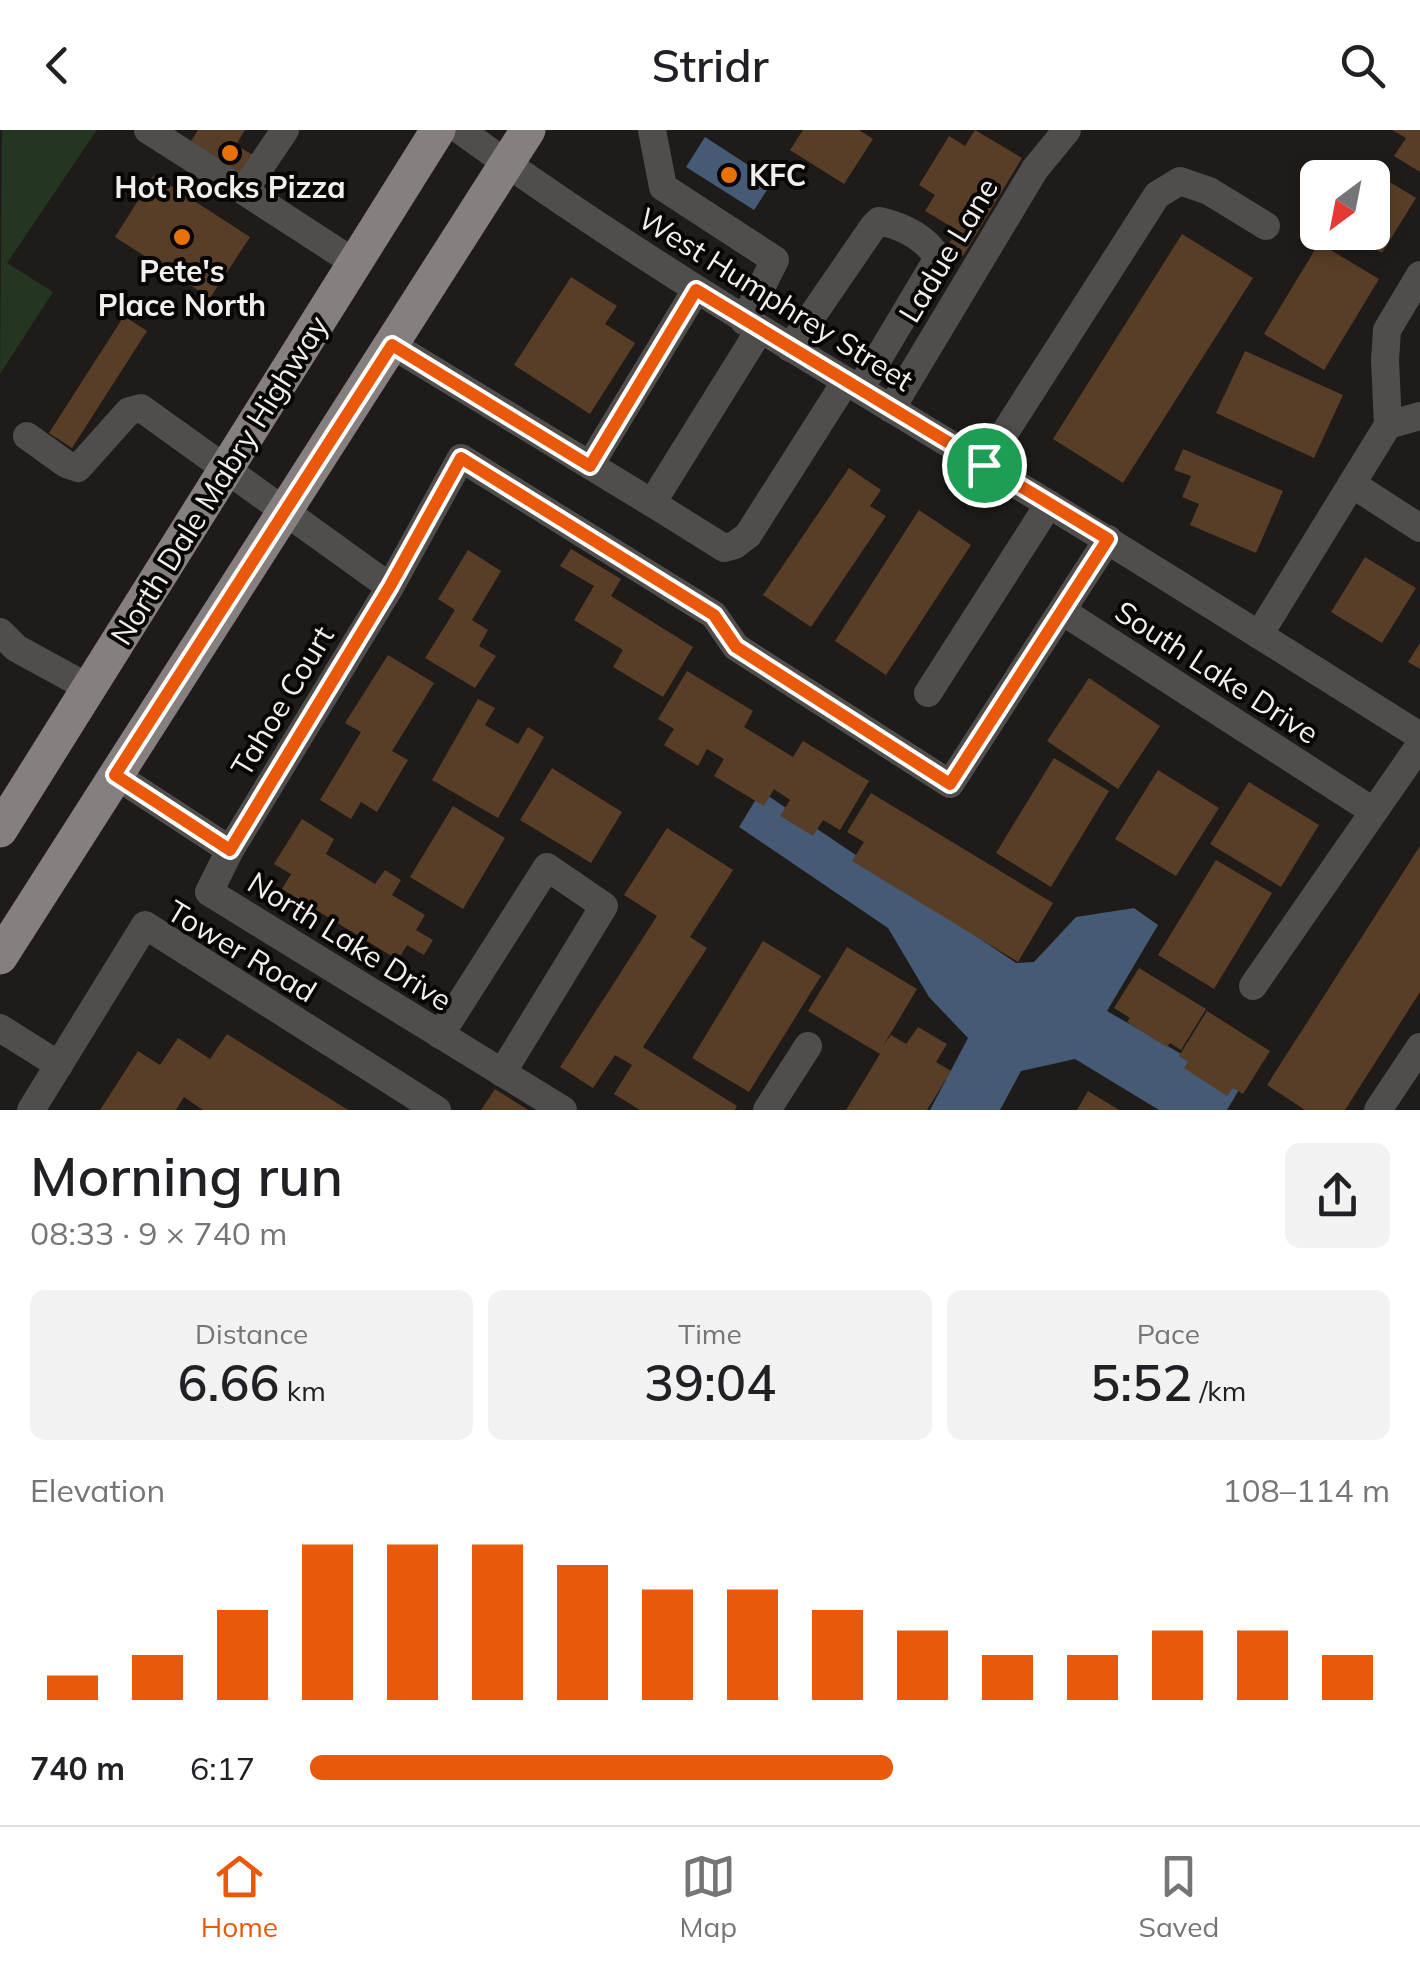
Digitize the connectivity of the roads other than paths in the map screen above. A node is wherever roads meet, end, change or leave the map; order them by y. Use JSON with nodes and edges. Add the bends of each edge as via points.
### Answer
{"nodes":[{"id":1,"x":148,"y":130,"type":"edge"},
{"id":2,"x":284,"y":130,"type":"edge"},
{"id":3,"x":438,"y":130,"type":"edge"},
{"id":4,"x":460,"y":130,"type":"edge"},
{"id":5,"x":528,"y":130,"type":"edge"},
{"id":6,"x":652,"y":130,"type":"edge"},
{"id":7,"x":1068,"y":130,"type":"edge"},
{"id":8,"x":506,"y":164,"type":"junction"},
{"id":9,"x":244,"y":191,"type":"junction"},
{"id":10,"x":1266,"y":226,"type":"dead end"},
{"id":11,"x":355,"y":263,"type":"junction"},
{"id":12,"x":1420,"y":276,"type":"edge"},
{"id":13,"x":696,"y":290,"type":"junction"},
{"id":14,"x":752,"y":326,"type":"junction"},
{"id":15,"x":392,"y":345,"type":"junction"},
{"id":16,"x":790,"y":348,"type":"junction"},
{"id":17,"x":853,"y":385,"type":"junction"},
{"id":18,"x":892,"y":409,"type":"junction"},
{"id":19,"x":1420,"y":416,"type":"edge"},
{"id":20,"x":1388,"y":425,"type":"junction"},
{"id":21,"x":27,"y":436,"type":"dead end"},
{"id":22,"x":984,"y":465,"type":"junction"},
{"id":23,"x":590,"y":466,"type":"junction"},
{"id":24,"x":224,"y":470,"type":"junction"},
{"id":25,"x":1352,"y":484,"type":"junction"},
{"id":26,"x":652,"y":503,"type":"junction"},
{"id":27,"x":1049,"y":504,"type":"junction"},
{"id":28,"x":285,"y":514,"type":"junction"},
{"id":29,"x":1420,"y":528,"type":"edge"},
{"id":30,"x":1108,"y":539,"type":"junction"},
{"id":31,"x":390,"y":586,"type":"junction"},
{"id":32,"x":1062,"y":611,"type":"junction"},
{"id":33,"x":0,"y":632,"type":"edge"},
{"id":34,"x":1259,"y":635,"type":"junction"},
{"id":35,"x":88,"y":688,"type":"junction"},
{"id":36,"x":928,"y":693,"type":"dead end"},
{"id":37,"x":1420,"y":736,"type":"edge"},
{"id":38,"x":1420,"y":745,"type":"edge"},
{"id":39,"x":115,"y":775,"type":"junction"},
{"id":40,"x":1374,"y":812,"type":"junction"},
{"id":41,"x":0,"y":830,"type":"edge"},
{"id":42,"x":230,"y":850,"type":"junction"},
{"id":43,"x":0,"y":957,"type":"edge"},
{"id":44,"x":1253,"y":986,"type":"dead end"},
{"id":45,"x":0,"y":1028,"type":"edge"},
{"id":46,"x":440,"y":1035,"type":"junction"},
{"id":47,"x":808,"y":1046,"type":"dead end"},
{"id":48,"x":1420,"y":1048,"type":"edge"},
{"id":49,"x":59,"y":1064,"type":"junction"},
{"id":50,"x":502,"y":1073,"type":"junction"},
{"id":51,"x":31,"y":1110,"type":"edge"},
{"id":52,"x":437,"y":1110,"type":"edge"},
{"id":53,"x":563,"y":1110,"type":"edge"},
{"id":54,"x":767,"y":1110,"type":"edge"},
{"id":55,"x":1378,"y":1110,"type":"edge"}],
"edges":[{"from":1,"to":9,"type":"street"},
{"from":2,"to":9,"type":"street"},
{"from":3,"to":11,"type":"main road","name":"North Dale Mabry Highway"},
{"from":4,"to":8,"type":"street","name":"West Humphrey Street"},
{"from":5,"to":8,"type":"main road"},
{"from":6,"to":14,"type":"street","via":[[663,188],[775,260]]},
{"from":7,"to":18,"type":"street","name":"Ladue Lane","via":[[1035,169]]},
{"from":8,"to":13,"type":"street","name":"West Humphrey Street"},
{"from":8,"to":15,"type":"main road"},
{"from":9,"to":11,"type":"street"},
{"from":10,"to":22,"type":"street","via":[[1180,181],[1157,195]]},
{"from":11,"to":24,"type":"main road","name":"North Dale Mabry Highway"},
{"from":12,"to":20,"type":"street","via":[[1387,330]]},
{"from":13,"to":14,"type":"street","name":"West Humphrey Street"},
{"from":13,"to":23,"type":"street"},
{"from":14,"to":16,"type":"street","name":"West Humphrey Street"},
{"from":14,"to":26,"type":"street"},
{"from":15,"to":23,"type":"street"},
{"from":15,"to":28,"type":"main road"},
{"from":16,"to":17,"type":"street","name":"West Humphrey Street"},
{"from":16,"to":17,"type":"street","via":[[873,227],[879,221],[902,226],[938,258]]},
{"from":17,"to":18,"type":"street","name":"West Humphrey Street"},
{"from":17,"to":26,"type":"street","via":[[735,545],[724,548]]},
{"from":18,"to":22,"type":"street","name":"West Humphrey Street"},
{"from":19,"to":20,"type":"street"},
{"from":20,"to":25,"type":"street"},
{"from":21,"to":24,"type":"street","via":[[78,468],[129,410],[141,408]]},
{"from":22,"to":27,"type":"street","name":"West Humphrey Street"},
{"from":23,"to":26,"type":"street"},
{"from":24,"to":28,"type":"street"},
{"from":24,"to":35,"type":"main road","name":"North Dale Mabry Highway"},
{"from":25,"to":29,"type":"street"},
{"from":25,"to":34,"type":"street"},
{"from":27,"to":30,"type":"street","name":"West Humphrey Street"},
{"from":27,"to":36,"type":"street"},
{"from":28,"to":31,"type":"street"},
{"from":28,"to":39,"type":"main road"},
{"from":30,"to":32,"type":"street"},
{"from":30,"to":34,"type":"street","name":"West Humphrey Street"},
{"from":31,"to":32,"type":"street","via":[[461,458],[714,615],[736,647],[950,784]]},
{"from":31,"to":42,"type":"street","name":"Tahoe Court"},
{"from":32,"to":40,"type":"street","name":"South Lake Drive"},
{"from":33,"to":35,"type":"street"},
{"from":34,"to":37,"type":"street","name":"West Humphrey Street"},
{"from":35,"to":41,"type":"main road","name":"North Dale Mabry Highway"},
{"from":38,"to":40,"type":"street"},
{"from":39,"to":42,"type":"street","name":"North Lake Drive"},
{"from":39,"to":43,"type":"main road"},
{"from":40,"to":44,"type":"street"},
{"from":42,"to":46,"type":"street","name":"North Lake Drive","via":[[209,892]]},
{"from":45,"to":49,"type":"street"},
{"from":46,"to":50,"type":"street","name":"North Lake Drive"},
{"from":46,"to":50,"type":"street","via":[[547,867],[604,906]]},
{"from":47,"to":54,"type":"street"},
{"from":48,"to":55,"type":"street"},
{"from":49,"to":51,"type":"street","name":"Tower Road"},
{"from":49,"to":52,"type":"street","name":"Tower Road","via":[[145,925]]},
{"from":50,"to":53,"type":"street","name":"North Lake Drive"}]}
